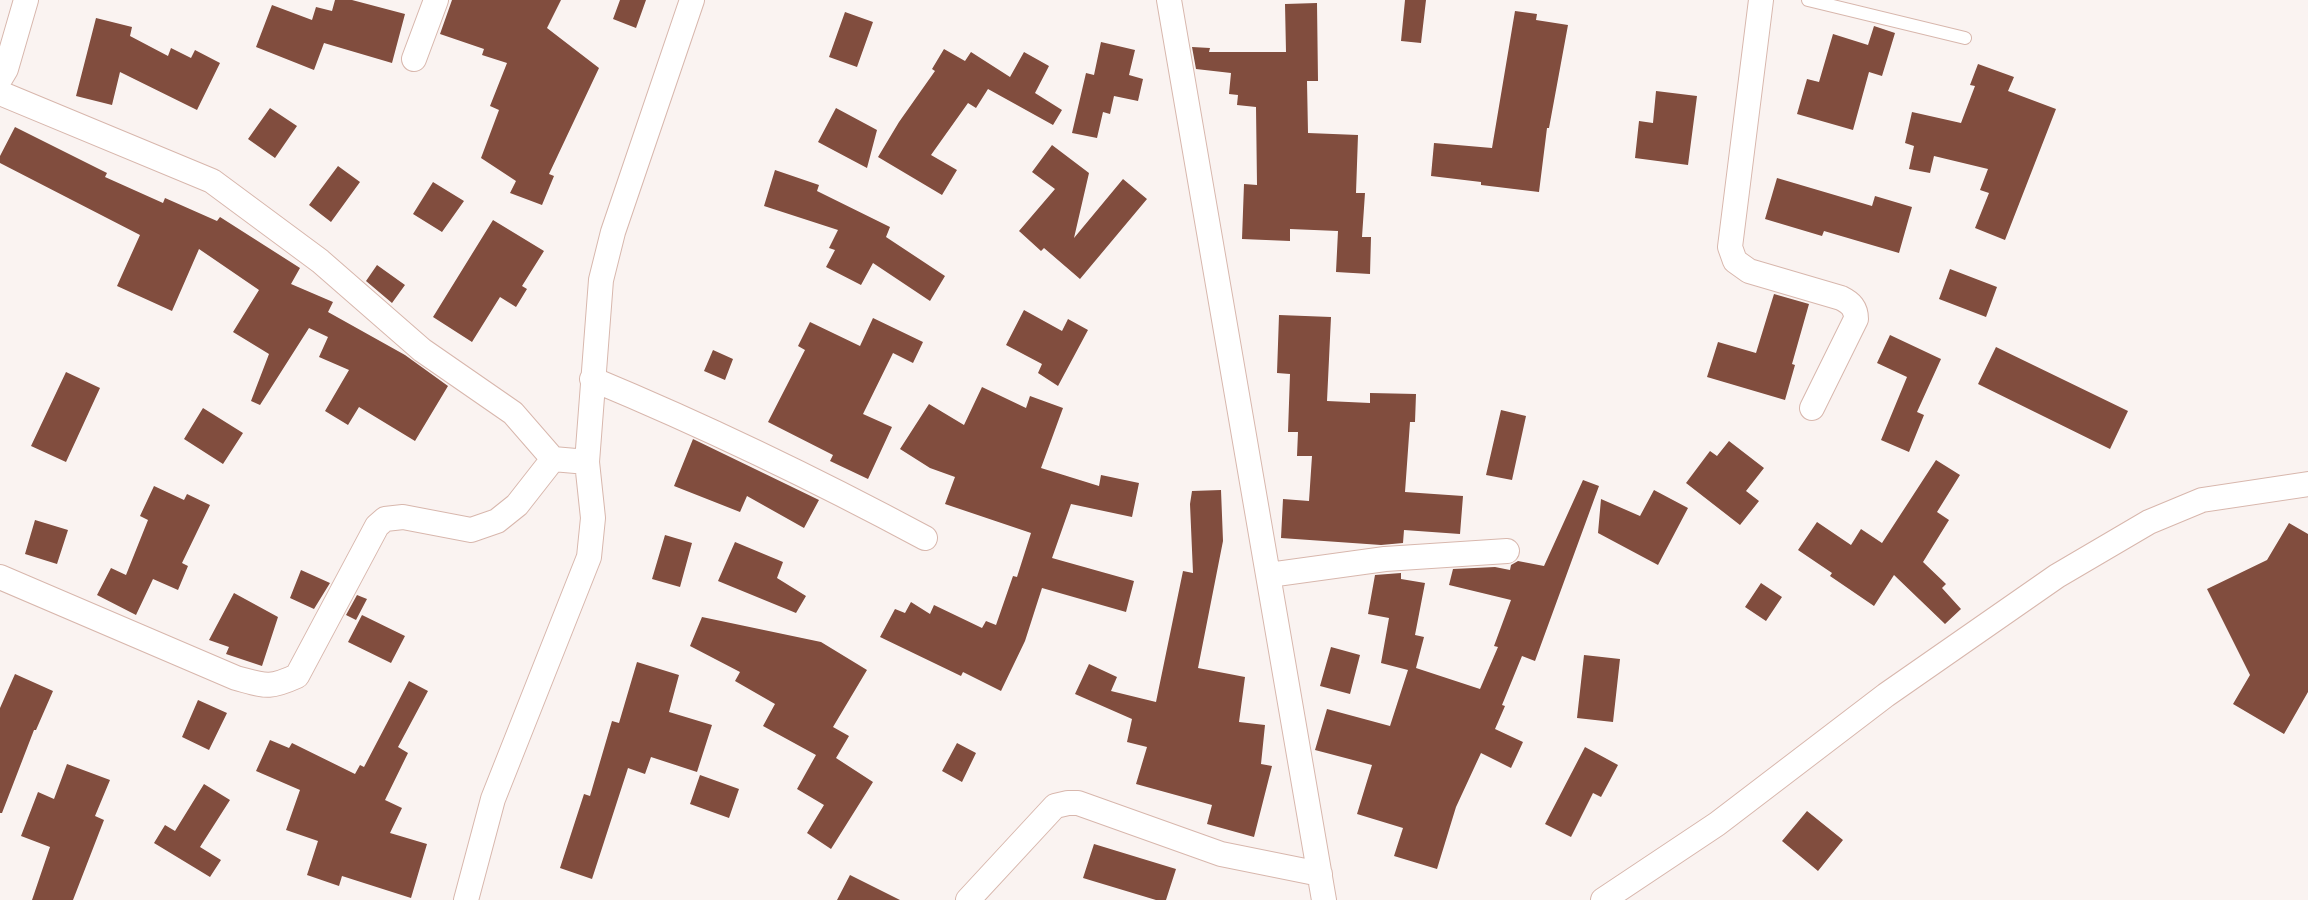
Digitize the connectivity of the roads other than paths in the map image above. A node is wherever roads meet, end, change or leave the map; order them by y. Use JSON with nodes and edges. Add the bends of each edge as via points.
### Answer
{"nodes":[{"id":1,"x":26,"y":0,"type":"edge"},
{"id":2,"x":436,"y":0,"type":"edge"},
{"id":3,"x":692,"y":0,"type":"edge"},
{"id":4,"x":1169,"y":0,"type":"edge"},
{"id":5,"x":1761,"y":0,"type":"edge"},
{"id":6,"x":1808,"y":0,"type":"edge"},
{"id":7,"x":1965,"y":38,"type":"dead end"},
{"id":8,"x":414,"y":59,"type":"dead end"},
{"id":9,"x":0,"y":79,"type":"edge"},
{"id":10,"x":0,"y":93,"type":"edge"},
{"id":11,"x":592,"y":379,"type":"junction"},
{"id":12,"x":1812,"y":408,"type":"dead end"},
{"id":13,"x":552,"y":459,"type":"junction"},
{"id":14,"x":587,"y":462,"type":"junction"},
{"id":15,"x":2308,"y":484,"type":"edge"},
{"id":16,"x":925,"y":538,"type":"dead end"},
{"id":17,"x":1507,"y":551,"type":"dead end"},
{"id":18,"x":1269,"y":575,"type":"junction"},
{"id":19,"x":0,"y":577,"type":"edge"},
{"id":20,"x":1320,"y":874,"type":"junction"},
{"id":21,"x":466,"y":900,"type":"edge"},
{"id":22,"x":968,"y":900,"type":"edge"},
{"id":23,"x":1324,"y":900,"type":"edge"},
{"id":24,"x":1603,"y":900,"type":"edge"}],
"edges":[{"from":1,"to":9,"type":"street"},
{"from":2,"to":8,"type":"street"},
{"from":3,"to":11,"type":"street","via":[[613,232],[601,280]]},
{"from":4,"to":18,"type":"street"},
{"from":5,"to":12,"type":"street","via":[[1730,247],[1735,261],[1749,271],[1841,298],[1853,307],[1856,319]]},
{"from":6,"to":7,"type":"lane"},
{"from":10,"to":13,"type":"street","via":[[212,181],[320,261],[422,350],[513,413]]},
{"from":11,"to":14,"type":"street"},
{"from":11,"to":16,"type":"street"},
{"from":13,"to":14,"type":"street"},
{"from":13,"to":19,"type":"street","via":[[517,505],[497,521],[471,530],[403,517],[386,519],[377,526],[298,676],[276,685],[236,678]]},
{"from":14,"to":21,"type":"street","via":[[593,518],[589,557],[493,799]]},
{"from":15,"to":24,"type":"street","via":[[2202,500],[2150,522],[2057,576],[1886,695],[1717,824]]},
{"from":17,"to":18,"type":"street","via":[[1385,559]]},
{"from":18,"to":20,"type":"street"},
{"from":20,"to":22,"type":"street","via":[[1221,855],[1068,803],[1055,806]]},
{"from":20,"to":23,"type":"street"}]}
